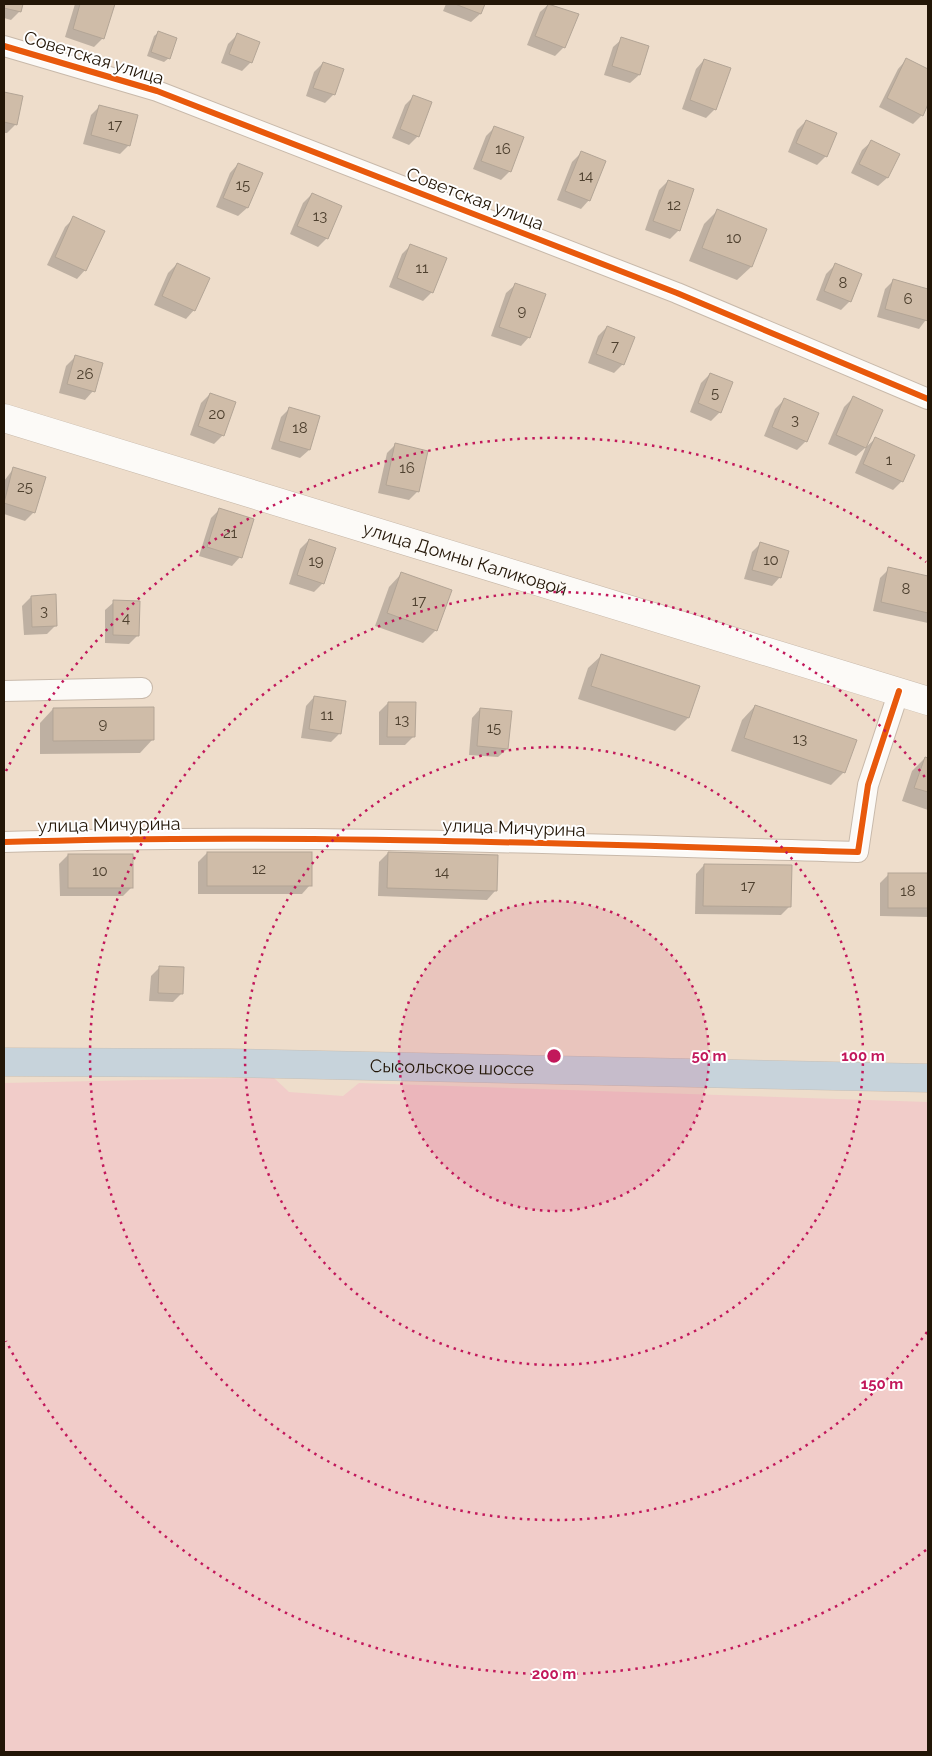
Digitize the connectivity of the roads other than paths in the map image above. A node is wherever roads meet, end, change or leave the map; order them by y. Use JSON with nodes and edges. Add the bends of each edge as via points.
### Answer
{"nodes":[{"id":1,"x":4,"y":46,"type":"edge"},
{"id":2,"x":928,"y":399,"type":"edge"},
{"id":3,"x":4,"y":418,"type":"edge"},
{"id":4,"x":142,"y":688,"type":"dead end"},
{"id":5,"x":4,"y":691,"type":"edge"},
{"id":6,"x":899,"y":692,"type":"junction"},
{"id":7,"x":928,"y":701,"type":"edge"},
{"id":8,"x":4,"y":842,"type":"edge"},
{"id":9,"x":4,"y":1062,"type":"edge"},
{"id":10,"x":928,"y":1078,"type":"edge"}],
"edges":[{"from":1,"to":2,"type":"street","name":"Советская улица","via":[[157,91],[677,293]]},
{"from":3,"to":6,"type":"main road","name":"улица Домны Каликовой"},
{"from":4,"to":5,"type":"street"},
{"from":6,"to":7,"type":"main road","name":"улица Домны Каликовой"},
{"from":6,"to":8,"type":"street","name":"улица Мичурина","via":[[868,785],[858,852],[371,839],[127,838]]},
{"from":9,"to":10,"type":"highway","name":"Сысольское шоссе","via":[[231,1063]]}]}
